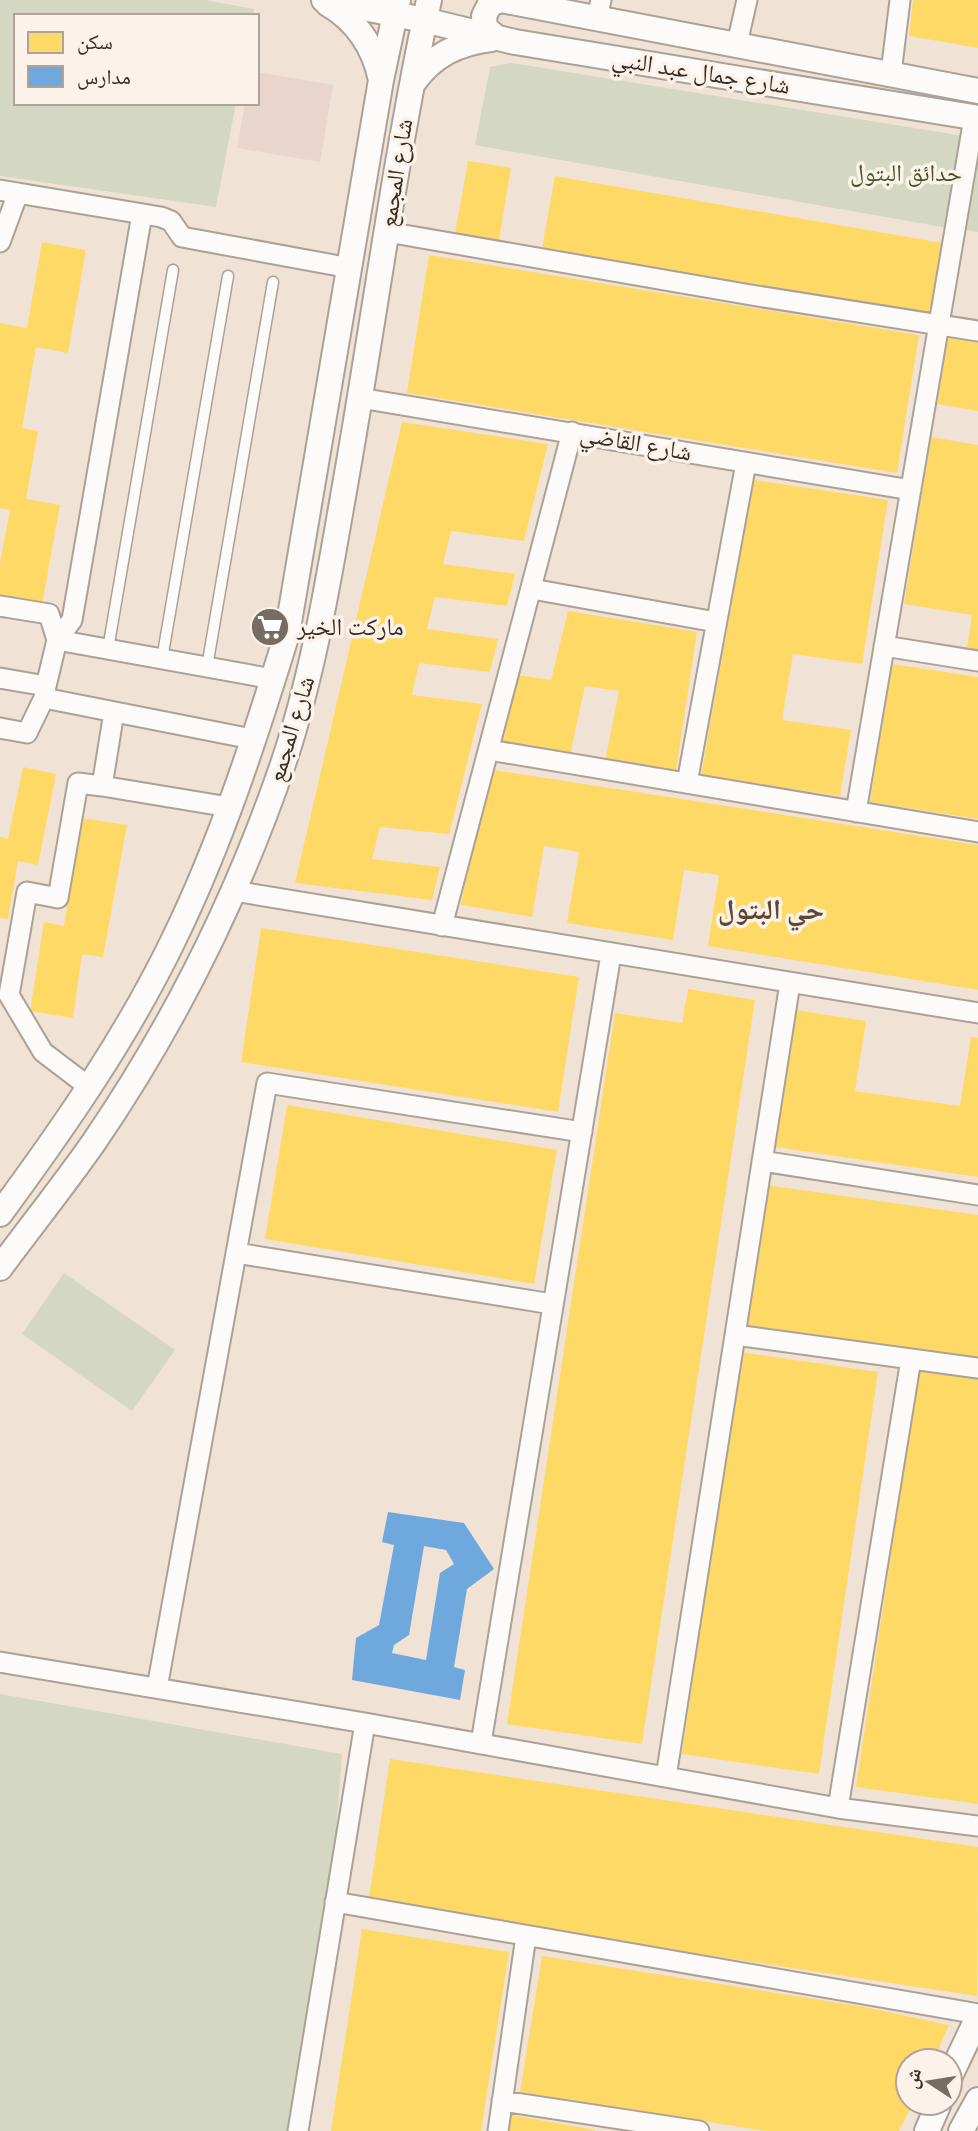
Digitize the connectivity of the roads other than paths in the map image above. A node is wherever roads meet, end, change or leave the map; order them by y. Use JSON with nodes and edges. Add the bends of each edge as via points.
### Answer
{"nodes":[{"id":1,"x":323,"y":0,"type":"edge"},
{"id":2,"x":747,"y":0,"type":"edge"},
{"id":3,"x":900,"y":0,"type":"edge"},
{"id":4,"x":509,"y":1,"type":"edge"},
{"id":5,"x":414,"y":8,"type":"edge"},
{"id":6,"x":599,"y":9,"type":"edge"},
{"id":7,"x":498,"y":38,"type":"junction"},
{"id":8,"x":737,"y":44,"type":"junction"},
{"id":9,"x":383,"y":71,"type":"junction"},
{"id":10,"x":891,"y":73,"type":"junction"},
{"id":11,"x":412,"y":78,"type":"junction"},
{"id":12,"x":978,"y":91,"type":"edge"},
{"id":13,"x":976,"y":118,"type":"edge"},
{"id":14,"x":9,"y":192,"type":"edge"},
{"id":15,"x":142,"y":214,"type":"junction"},
{"id":16,"x":387,"y":232,"type":"junction"},
{"id":17,"x":0,"y":242,"type":"edge"},
{"id":18,"x":351,"y":268,"type":"junction"},
{"id":19,"x":173,"y":270,"type":"dead end"},
{"id":20,"x":228,"y":276,"type":"dead end"},
{"id":21,"x":273,"y":282,"type":"dead end"},
{"id":22,"x":938,"y":325,"type":"junction"},
{"id":23,"x":340,"y":331,"type":"junction"},
{"id":24,"x":978,"y":331,"type":"edge"},
{"id":25,"x":365,"y":368,"type":"junction"},
{"id":26,"x":360,"y":398,"type":"junction"},
{"id":27,"x":572,"y":432,"type":"junction"},
{"id":28,"x":746,"y":463,"type":"junction"},
{"id":29,"x":911,"y":490,"type":"junction"},
{"id":30,"x":532,"y":589,"type":"junction"},
{"id":31,"x":0,"y":606,"type":"edge"},
{"id":32,"x":291,"y":606,"type":"junction"},
{"id":33,"x":323,"y":612,"type":"junction"},
{"id":34,"x":716,"y":622,"type":"junction"},
{"id":35,"x":57,"y":640,"type":"junction"},
{"id":36,"x":884,"y":646,"type":"junction"},
{"id":37,"x":108,"y":649,"type":"junction"},
{"id":38,"x":162,"y":659,"type":"junction"},
{"id":39,"x":978,"y":661,"type":"edge"},
{"id":40,"x":207,"y":667,"type":"junction"},
{"id":41,"x":310,"y":667,"type":"junction"},
{"id":42,"x":276,"y":668,"type":"junction"},
{"id":43,"x":0,"y":678,"type":"edge"},
{"id":44,"x":45,"y":692,"type":"junction"},
{"id":45,"x":114,"y":712,"type":"junction"},
{"id":46,"x":0,"y":729,"type":"edge"},
{"id":47,"x":252,"y":739,"type":"junction"},
{"id":48,"x":489,"y":750,"type":"junction"},
{"id":49,"x":687,"y":783,"type":"junction"},
{"id":50,"x":102,"y":786,"type":"junction"},
{"id":51,"x":229,"y":807,"type":"junction"},
{"id":52,"x":856,"y":812,"type":"junction"},
{"id":53,"x":978,"y":832,"type":"edge"},
{"id":54,"x":234,"y":891,"type":"junction"},
{"id":55,"x":442,"y":926,"type":"junction"},
{"id":56,"x":611,"y":954,"type":"junction"},
{"id":57,"x":790,"y":984,"type":"junction"},
{"id":58,"x":4,"y":990,"type":"edge"},
{"id":59,"x":978,"y":1013,"type":"edge"},
{"id":60,"x":89,"y":1087,"type":"junction"},
{"id":61,"x":582,"y":1132,"type":"junction"},
{"id":62,"x":762,"y":1161,"type":"junction"},
{"id":63,"x":978,"y":1195,"type":"edge"},
{"id":64,"x":0,"y":1214,"type":"edge"},
{"id":65,"x":236,"y":1253,"type":"junction"},
{"id":66,"x":0,"y":1268,"type":"edge"},
{"id":67,"x":552,"y":1304,"type":"junction"},
{"id":68,"x":735,"y":1335,"type":"junction"},
{"id":69,"x":911,"y":1359,"type":"junction"},
{"id":70,"x":978,"y":1368,"type":"edge"},
{"id":71,"x":0,"y":1662,"type":"edge"},
{"id":72,"x":157,"y":1688,"type":"junction"},
{"id":73,"x":365,"y":1723,"type":"junction"},
{"id":74,"x":481,"y":1743,"type":"junction"},
{"id":75,"x":666,"y":1777,"type":"junction"},
{"id":76,"x":838,"y":1808,"type":"junction"},
{"id":77,"x":978,"y":1826,"type":"edge"},
{"id":78,"x":335,"y":1902,"type":"junction"},
{"id":79,"x":526,"y":1936,"type":"junction"},
{"id":80,"x":978,"y":2016,"type":"edge"},
{"id":81,"x":964,"y":2047,"type":"edge"},
{"id":82,"x":502,"y":2101,"type":"junction"},
{"id":83,"x":977,"y":2103,"type":"edge"},
{"id":84,"x":298,"y":2131,"type":"edge"},
{"id":85,"x":498,"y":2131,"type":"edge"},
{"id":86,"x":699,"y":2131,"type":"edge"},
{"id":87,"x":961,"y":2131,"type":"edge"}],
"edges":[{"from":1,"to":5,"type":"street","name":"شارع جمال عبد النبي"},
{"from":1,"to":9,"type":"street","via":[[360,32]]},
{"from":2,"to":8,"type":"street"},
{"from":3,"to":10,"type":"street"},
{"from":4,"to":6,"type":"street","name":"شارع جمال عبد النبي"},
{"from":4,"to":7,"type":"street","via":[[490,4],[484,16],[485,28]]},
{"from":5,"to":7,"type":"street","name":"شارع جمال عبد النبي"},
{"from":5,"to":9,"type":"street","name":"شارع المجمع"},
{"from":5,"to":11,"type":"street","name":"شارع المجمع"},
{"from":6,"to":8,"type":"street","name":"شارع جمال عبد النبي"},
{"from":7,"to":11,"type":"street","via":[[447,50]]},
{"from":7,"to":13,"type":"street","name":"شارع جمال عبد النبي"},
{"from":8,"to":10,"type":"street","name":"شارع جمال عبد النبي"},
{"from":9,"to":11,"type":"street","via":[[398,63]]},
{"from":9,"to":18,"type":"street","name":"شارع المجمع"},
{"from":10,"to":12,"type":"street","name":"شارع جمال عبد النبي"},
{"from":11,"to":16,"type":"street","name":"شارع المجمع"},
{"from":13,"to":22,"type":"street"},
{"from":14,"to":15,"type":"street"},
{"from":14,"to":17,"type":"street"},
{"from":15,"to":18,"type":"street","via":[[171,221],[182,237]]},
{"from":15,"to":35,"type":"street","via":[[72,620]]},
{"from":16,"to":22,"type":"street"},
{"from":16,"to":25,"type":"street","name":"شارع المجمع"},
{"from":18,"to":23,"type":"street","name":"شارع المجمع"},
{"from":19,"to":37,"type":"lane"},
{"from":20,"to":38,"type":"lane"},
{"from":21,"to":40,"type":"lane"},
{"from":22,"to":24,"type":"street"},
{"from":22,"to":29,"type":"street"},
{"from":23,"to":25,"type":"street","via":[[351,306],[362,305]]},
{"from":23,"to":32,"type":"street","name":"شارع المجمع"},
{"from":25,"to":26,"type":"street","name":"شارع المجمع"},
{"from":26,"to":27,"type":"street","name":"شارع القاضي"},
{"from":26,"to":33,"type":"street","name":"شارع المجمع"},
{"from":27,"to":28,"type":"street","name":"شارع القاضي"},
{"from":27,"to":30,"type":"street"},
{"from":28,"to":29,"type":"street","name":"شارع القاضي"},
{"from":28,"to":34,"type":"street"},
{"from":29,"to":36,"type":"street"},
{"from":30,"to":34,"type":"street"},
{"from":30,"to":48,"type":"street"},
{"from":31,"to":35,"type":"street","via":[[49,614]]},
{"from":32,"to":33,"type":"street","via":[[294,619],[302,624],[315,622]]},
{"from":32,"to":42,"type":"street","name":"شارع المجمع"},
{"from":33,"to":41,"type":"street","name":"شارع المجمع"},
{"from":34,"to":49,"type":"street"},
{"from":35,"to":37,"type":"street"},
{"from":35,"to":44,"type":"street"},
{"from":36,"to":39,"type":"street"},
{"from":36,"to":52,"type":"street"},
{"from":37,"to":38,"type":"street"},
{"from":38,"to":40,"type":"street"},
{"from":40,"to":42,"type":"street"},
{"from":41,"to":42,"type":"street","via":[[309,654],[292,648]]},
{"from":41,"to":54,"type":"street","name":"شارع المجمع","via":[[283,762]]},
{"from":42,"to":47,"type":"street","name":"شارع المجمع"},
{"from":43,"to":44,"type":"street"},
{"from":44,"to":45,"type":"street"},
{"from":44,"to":46,"type":"street","via":[[27,733]]},
{"from":45,"to":47,"type":"street"},
{"from":45,"to":50,"type":"street"},
{"from":47,"to":51,"type":"street","name":"شارع المجمع"},
{"from":48,"to":49,"type":"street"},
{"from":48,"to":55,"type":"street"},
{"from":49,"to":52,"type":"street"},
{"from":50,"to":51,"type":"street"},
{"from":50,"to":58,"type":"street","via":[[78,783],[58,898],[27,892]]},
{"from":51,"to":60,"type":"street","name":"شارع المجمع","via":[[173,942]]},
{"from":52,"to":53,"type":"street"},
{"from":54,"to":55,"type":"street"},
{"from":54,"to":66,"type":"street","name":"شارع المجمع","via":[[183,995],[125,1095]]},
{"from":55,"to":56,"type":"street"},
{"from":56,"to":57,"type":"street"},
{"from":56,"to":61,"type":"street"},
{"from":57,"to":59,"type":"street"},
{"from":57,"to":62,"type":"street"},
{"from":58,"to":60,"type":"street","via":[[43,1052]]},
{"from":60,"to":64,"type":"street","name":"شارع المجمع"},
{"from":61,"to":65,"type":"street","via":[[267,1083]]},
{"from":61,"to":67,"type":"street"},
{"from":62,"to":63,"type":"street"},
{"from":62,"to":68,"type":"street"},
{"from":65,"to":67,"type":"street"},
{"from":65,"to":72,"type":"street"},
{"from":67,"to":74,"type":"street"},
{"from":68,"to":69,"type":"street"},
{"from":68,"to":75,"type":"street"},
{"from":69,"to":70,"type":"street"},
{"from":69,"to":76,"type":"street"},
{"from":71,"to":72,"type":"street"},
{"from":72,"to":73,"type":"street"},
{"from":73,"to":74,"type":"street"},
{"from":73,"to":78,"type":"street"},
{"from":74,"to":75,"type":"street"},
{"from":75,"to":76,"type":"street"},
{"from":76,"to":77,"type":"street"},
{"from":78,"to":79,"type":"street"},
{"from":78,"to":84,"type":"street"},
{"from":79,"to":80,"type":"street"},
{"from":79,"to":82,"type":"street"},
{"from":80,"to":81,"type":"street"},
{"from":82,"to":85,"type":"street"},
{"from":82,"to":86,"type":"street"},
{"from":83,"to":87,"type":"street"}]}
